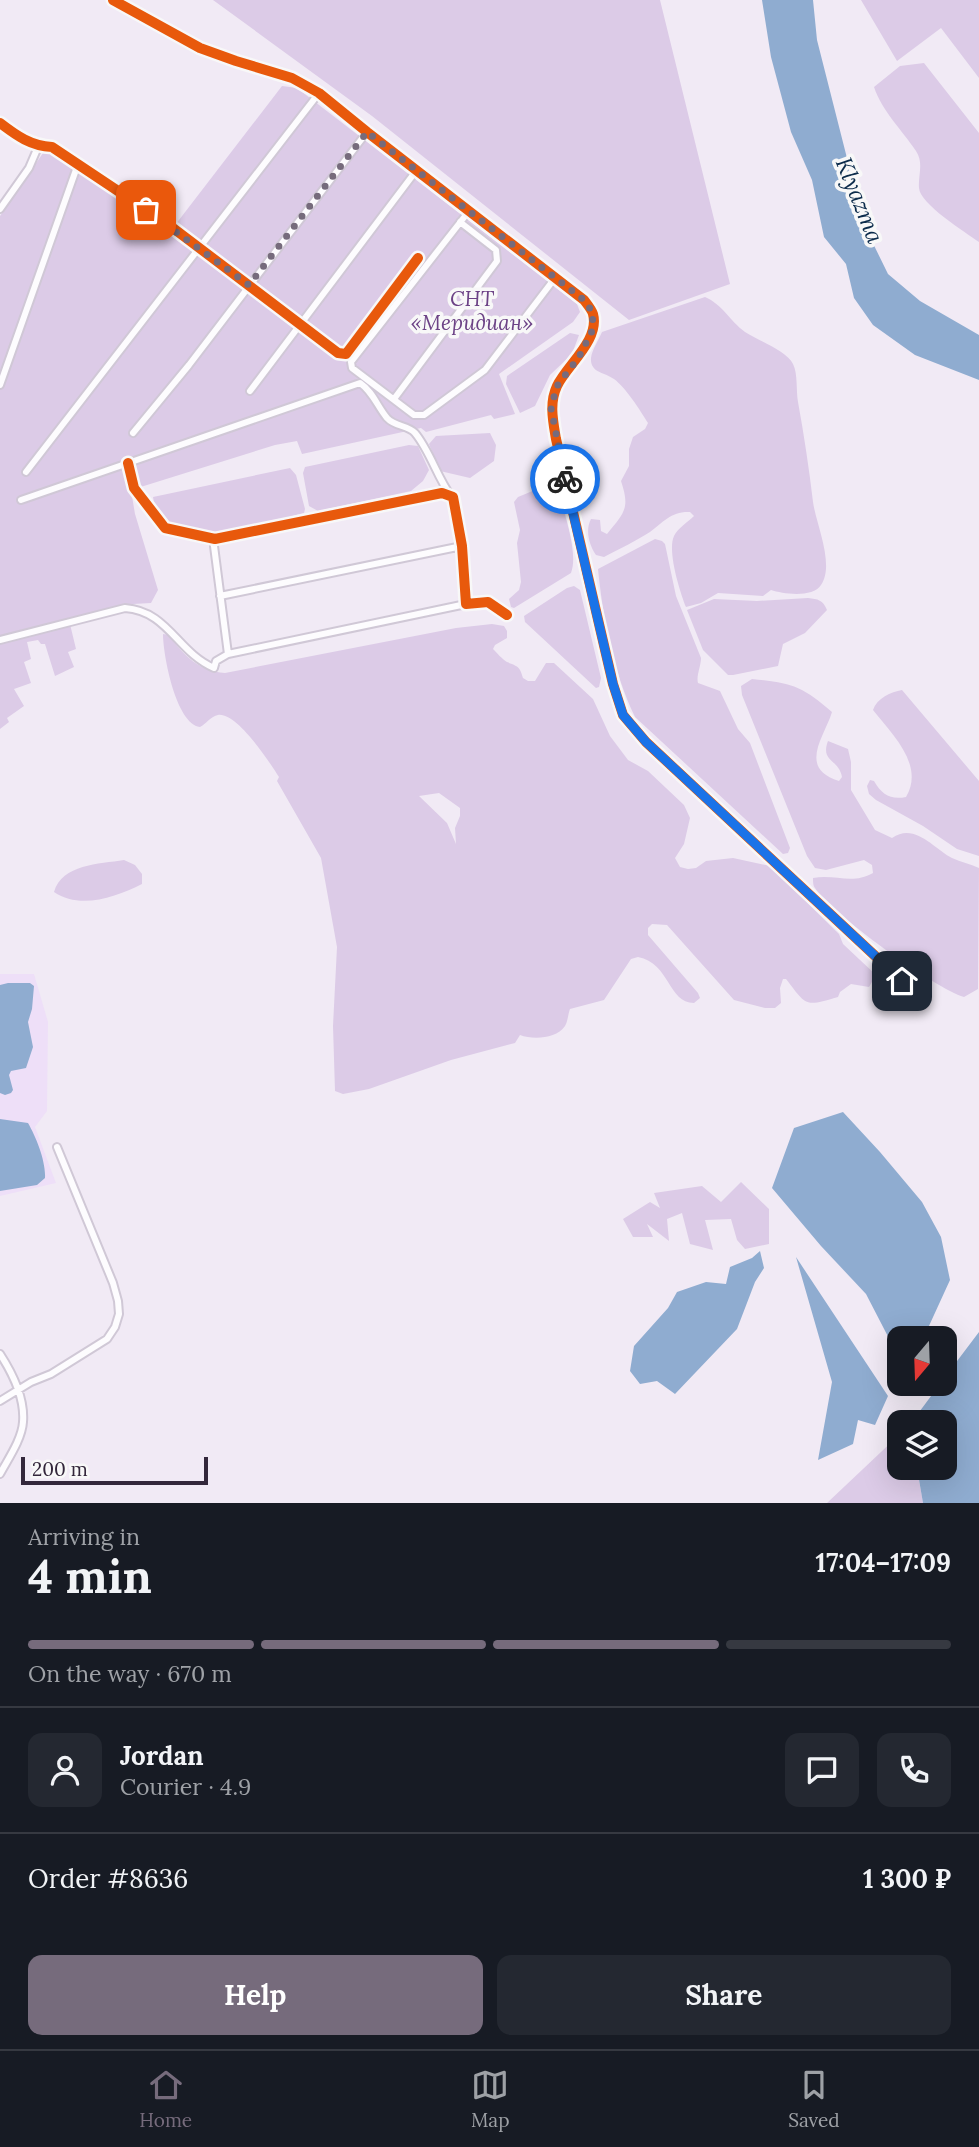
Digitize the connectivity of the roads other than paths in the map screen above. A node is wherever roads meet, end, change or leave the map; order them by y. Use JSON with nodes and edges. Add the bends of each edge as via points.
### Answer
{"nodes":[{"id":1,"x":113,"y":0,"type":"edge"},
{"id":2,"x":319,"y":93,"type":"junction"},
{"id":3,"x":0,"y":123,"type":"edge"},
{"id":4,"x":367,"y":132,"type":"junction"},
{"id":5,"x":38,"y":147,"type":"junction"},
{"id":6,"x":78,"y":164,"type":"junction"},
{"id":7,"x":416,"y":171,"type":"junction"},
{"id":8,"x":0,"y":209,"type":"edge"},
{"id":9,"x":469,"y":211,"type":"junction"},
{"id":10,"x":460,"y":222,"type":"junction"},
{"id":11,"x":198,"y":247,"type":"junction"},
{"id":12,"x":418,"y":258,"type":"dead end"},
{"id":13,"x":555,"y":278,"type":"junction"},
{"id":14,"x":249,"y":285,"type":"junction"},
{"id":15,"x":300,"y":324,"type":"junction"},
{"id":16,"x":0,"y":385,"type":"edge"},
{"id":17,"x":250,"y":391,"type":"dead end"},
{"id":18,"x":394,"y":399,"type":"junction"},
{"id":19,"x":133,"y":433,"type":"dead end"},
{"id":20,"x":128,"y":463,"type":"junction"},
{"id":21,"x":26,"y":472,"type":"dead end"},
{"id":22,"x":453,"y":498,"type":"junction"},
{"id":23,"x":21,"y":500,"type":"dead end"},
{"id":24,"x":215,"y":539,"type":"junction"},
{"id":25,"x":462,"y":546,"type":"junction"},
{"id":26,"x":220,"y":596,"type":"junction"},
{"id":27,"x":466,"y":604,"type":"junction"},
{"id":28,"x":507,"y":615,"type":"dead end"},
{"id":29,"x":0,"y":640,"type":"edge"},
{"id":30,"x":228,"y":654,"type":"junction"},
{"id":31,"x":902,"y":981,"type":"dead end"},
{"id":32,"x":57,"y":1147,"type":"dead end"},
{"id":33,"x":0,"y":1354,"type":"edge"},
{"id":34,"x":18,"y":1390,"type":"junction"},
{"id":35,"x":0,"y":1401,"type":"edge"},
{"id":36,"x":0,"y":1474,"type":"edge"}],
"edges":[{"from":1,"to":2,"type":"street","via":[[200,48],[292,78]]},
{"from":2,"to":4,"type":"street"},
{"from":2,"to":11,"type":"street"},
{"from":3,"to":5,"type":"street"},
{"from":4,"to":7,"type":"street"},
{"from":4,"to":14,"type":"street"},
{"from":5,"to":6,"type":"street","via":[[52,148]]},
{"from":5,"to":8,"type":"street"},
{"from":6,"to":11,"type":"street"},
{"from":6,"to":16,"type":"street"},
{"from":7,"to":9,"type":"street"},
{"from":7,"to":15,"type":"street"},
{"from":9,"to":10,"type":"street"},
{"from":9,"to":13,"type":"street"},
{"from":10,"to":18,"type":"street","via":[[496,250],[497,261]]},
{"from":10,"to":18,"type":"street","via":[[351,362],[352,368]]},
{"from":11,"to":14,"type":"street"},
{"from":11,"to":21,"type":"street"},
{"from":12,"to":15,"type":"street","via":[[346,354],[338,353]]},
{"from":13,"to":18,"type":"street","via":[[479,376],[424,415],[414,415]]},
{"from":13,"to":31,"type":"street","via":[[593,313],[592,331],[557,386],[551,408],[623,715],[646,742]]},
{"from":14,"to":15,"type":"street"},
{"from":14,"to":19,"type":"street"},
{"from":15,"to":17,"type":"street"},
{"from":20,"to":22,"type":"street","via":[[360,383],[387,418],[418,436]]},
{"from":20,"to":23,"type":"street"},
{"from":20,"to":24,"type":"street","via":[[134,488],[165,528]]},
{"from":22,"to":24,"type":"street","via":[[442,493]]},
{"from":22,"to":25,"type":"street"},
{"from":24,"to":26,"type":"street"},
{"from":25,"to":26,"type":"street"},
{"from":25,"to":27,"type":"street"},
{"from":26,"to":30,"type":"street"},
{"from":27,"to":28,"type":"street","via":[[488,602]]},
{"from":27,"to":30,"type":"street"},
{"from":29,"to":30,"type":"street","via":[[125,608],[140,609],[157,618],[202,663],[214,668],[216,661]]},
{"from":32,"to":34,"type":"street","via":[[113,1283],[119,1314],[107,1339]]},
{"from":33,"to":34,"type":"street"},
{"from":34,"to":35,"type":"street"},
{"from":34,"to":36,"type":"street","via":[[23,1422]]}]}
